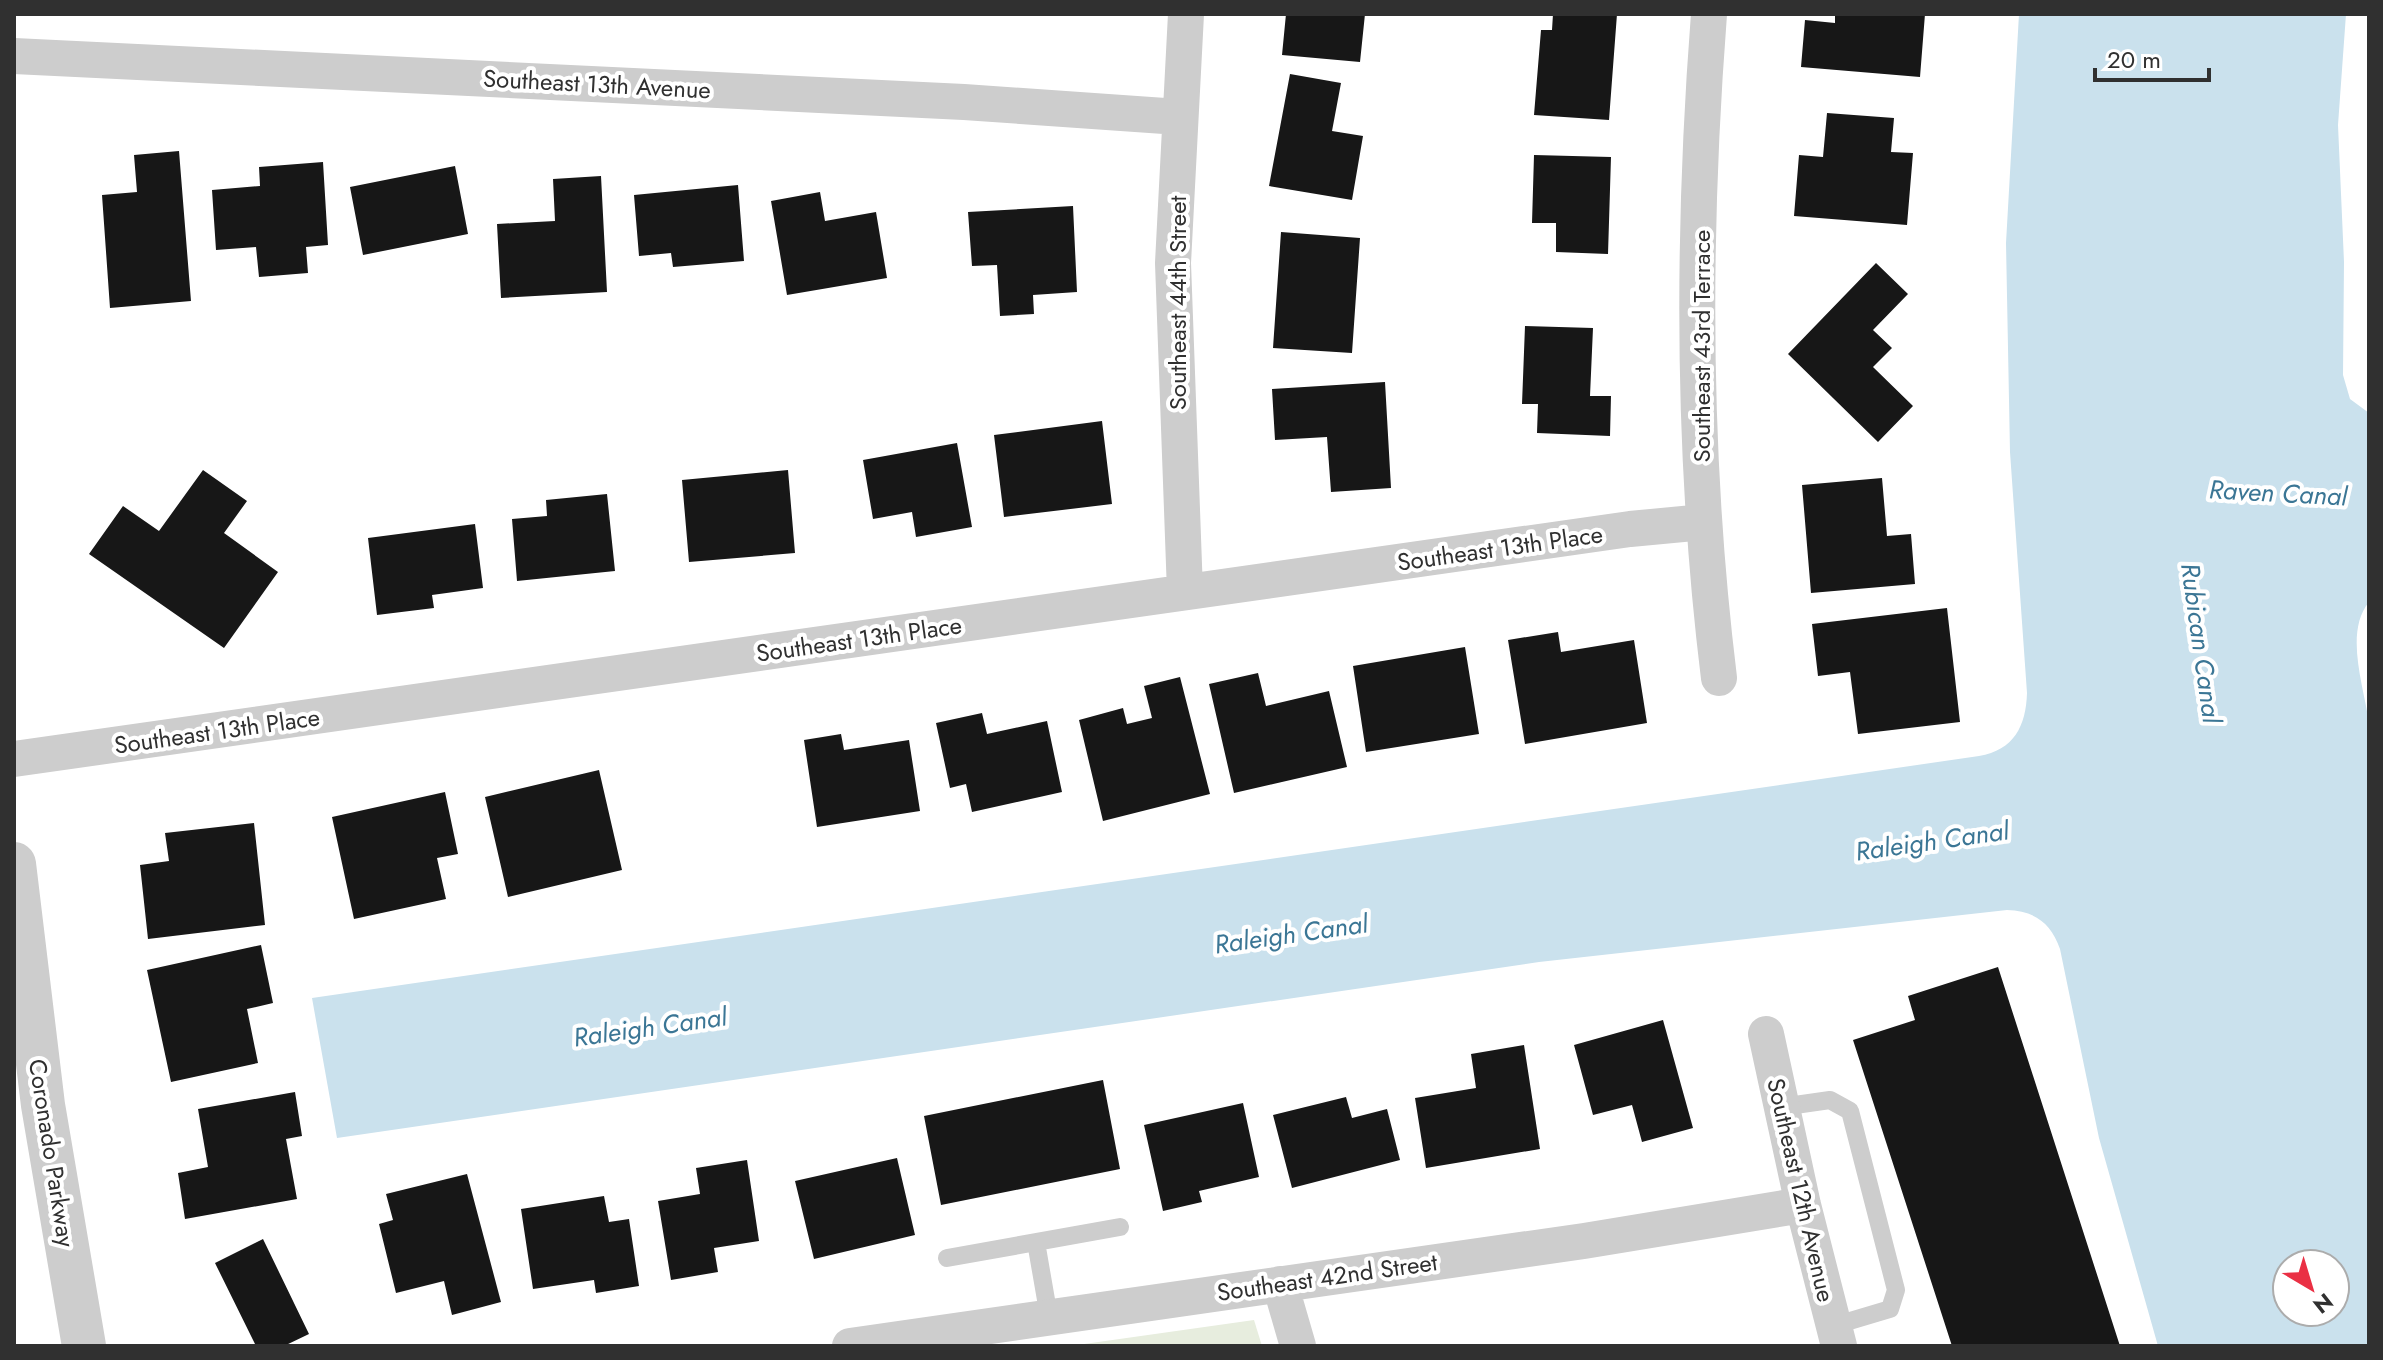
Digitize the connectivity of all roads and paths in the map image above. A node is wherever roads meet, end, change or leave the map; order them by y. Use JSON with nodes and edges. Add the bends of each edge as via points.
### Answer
{"nodes":[{"id":1,"x":1186,"y":14,"type":"edge"},
{"id":2,"x":1709,"y":14,"type":"edge"},
{"id":3,"x":14,"y":56,"type":"edge"},
{"id":4,"x":1179,"y":117,"type":"junction"},
{"id":5,"x":1704,"y":522,"type":"junction"},
{"id":6,"x":1185,"y":592,"type":"junction"},
{"id":7,"x":1719,"y":678,"type":"dead end"},
{"id":8,"x":14,"y":759,"type":"edge"},
{"id":9,"x":14,"y":864,"type":"edge"},
{"id":10,"x":17,"y":918,"type":"edge"},
{"id":11,"x":1766,"y":1034,"type":"dead end"},
{"id":12,"x":1781,"y":1107,"type":"junction"},
{"id":13,"x":1803,"y":1205,"type":"junction"},
{"id":14,"x":1120,"y":1227,"type":"dead end"},
{"id":15,"x":1036,"y":1242,"type":"junction"},
{"id":16,"x":947,"y":1258,"type":"dead end"},
{"id":17,"x":1280,"y":1284,"type":"junction"},
{"id":18,"x":1049,"y":1317,"type":"junction"},
{"id":19,"x":1836,"y":1336,"type":"edge"},
{"id":20,"x":84,"y":1346,"type":"edge"},
{"id":21,"x":850,"y":1346,"type":"edge"},
{"id":22,"x":1298,"y":1346,"type":"edge"}],
"edges":[{"from":1,"to":4,"type":"street","name":"Southeast 44th Street"},
{"from":2,"to":5,"type":"street","name":"Southeast 43rd Terrace","via":[[1699,250]]},
{"from":3,"to":4,"type":"street","name":"Southeast 13th Avenue"},
{"from":4,"to":6,"type":"street","name":"Southeast 44th Street","via":[[1173,263]]},
{"from":5,"to":6,"type":"street","name":"Southeast 13th Place"},
{"from":5,"to":7,"type":"street","name":"Southeast 43rd Terrace"},
{"from":6,"to":8,"type":"street","name":"Southeast 13th Place"},
{"from":9,"to":10,"type":"street","name":"Coronado Parkway"},
{"from":10,"to":20,"type":"street","name":"Coronado Parkway"},
{"from":11,"to":12,"type":"street","name":"Southeast 12th Avenue"},
{"from":12,"to":13,"type":"street","name":"Southeast 12th Avenue"},
{"from":12,"to":19,"type":"lane","via":[[1830,1100],[1850,1111],[1896,1290],[1890,1309]]},
{"from":13,"to":17,"type":"street","name":"Southeast 42nd Street"},
{"from":13,"to":19,"type":"street","name":"Southeast 12th Avenue"},
{"from":14,"to":15,"type":"lane"},
{"from":15,"to":16,"type":"lane"},
{"from":15,"to":18,"type":"lane"},
{"from":17,"to":18,"type":"street","name":"Southeast 42nd Street"},
{"from":17,"to":22,"type":"street"},
{"from":18,"to":21,"type":"street","name":"Southeast 42nd Street"}]}
